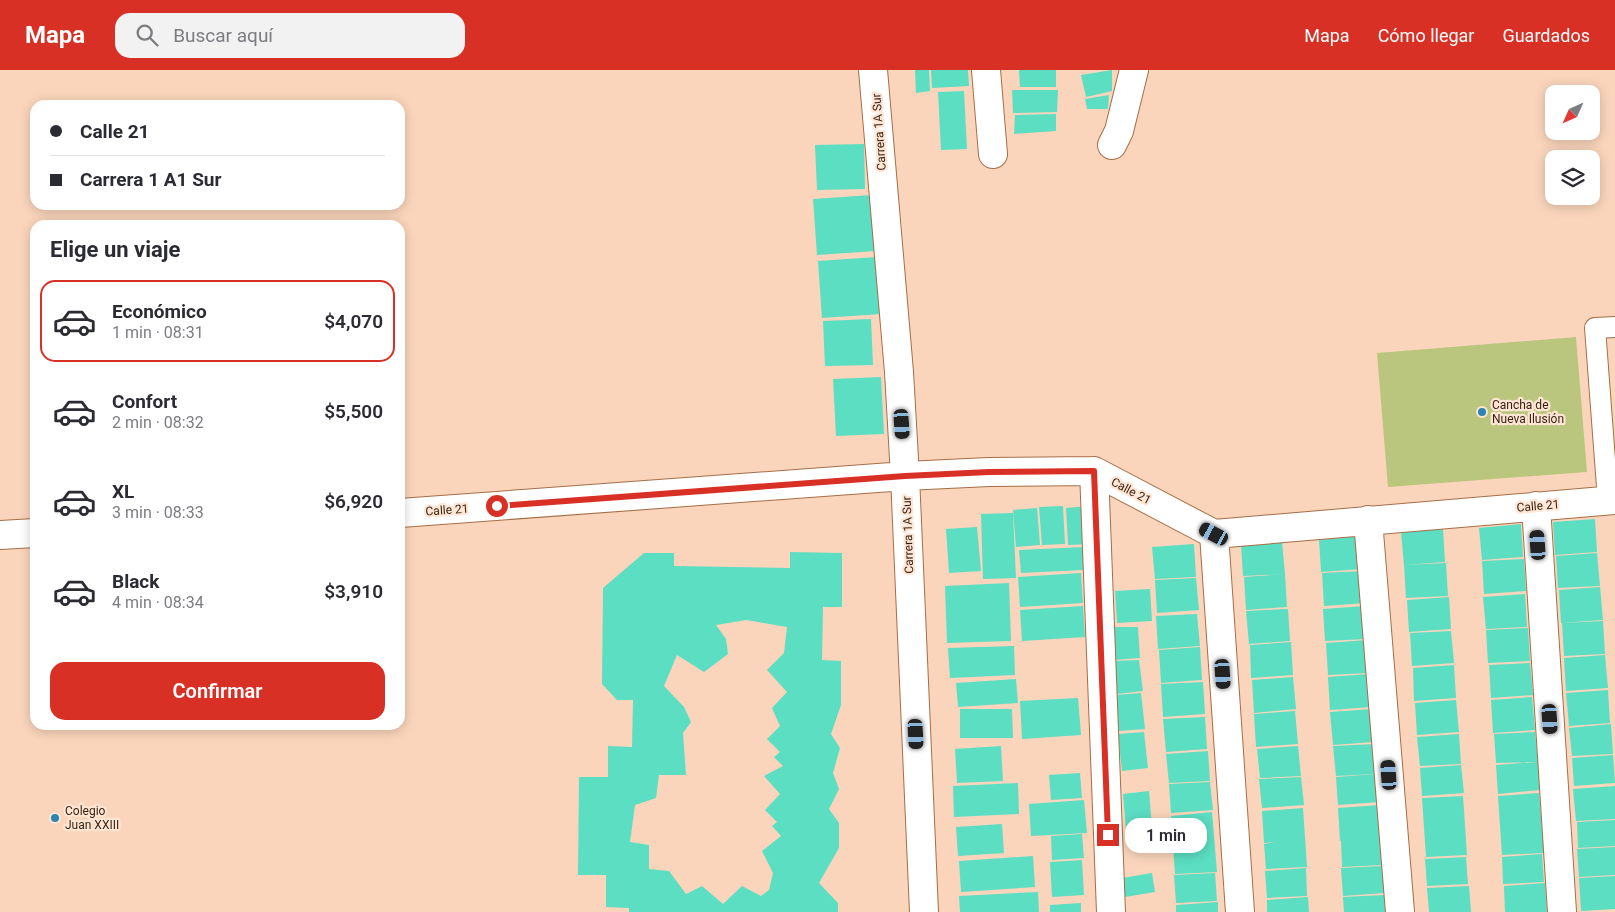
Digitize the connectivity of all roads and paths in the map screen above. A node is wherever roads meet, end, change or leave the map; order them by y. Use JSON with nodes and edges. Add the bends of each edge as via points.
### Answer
{"nodes":[{"id":1,"x":873,"y":70,"type":"edge"},
{"id":2,"x":986,"y":70,"type":"edge"},
{"id":3,"x":1134,"y":70,"type":"edge"},
{"id":4,"x":1112,"y":145,"type":"dead end"},
{"id":5,"x":993,"y":154,"type":"dead end"},
{"id":6,"x":1615,"y":327,"type":"edge"},
{"id":7,"x":1094,"y":471,"type":"junction"},
{"id":8,"x":905,"y":476,"type":"junction"},
{"id":9,"x":1612,"y":500,"type":"edge"},
{"id":10,"x":1536,"y":506,"type":"junction"},
{"id":11,"x":405,"y":513,"type":"edge"},
{"id":12,"x":1368,"y":520,"type":"junction"},
{"id":13,"x":30,"y":533,"type":"edge"},
{"id":14,"x":1214,"y":534,"type":"junction"},
{"id":15,"x":0,"y":535,"type":"edge"},
{"id":16,"x":924,"y":912,"type":"edge"},
{"id":17,"x":1112,"y":912,"type":"edge"},
{"id":18,"x":1240,"y":912,"type":"edge"},
{"id":19,"x":1400,"y":912,"type":"edge"},
{"id":20,"x":1562,"y":912,"type":"edge"}],
"edges":[{"from":1,"to":8,"type":"street","name":"Carrera 1A Sur"},
{"from":2,"to":5,"type":"street"},
{"from":3,"to":4,"type":"street","via":[[1120,131]]},
{"from":6,"to":9,"type":"lane","via":[[1595,328]]},
{"from":7,"to":8,"type":"street","name":"Calle 21"},
{"from":7,"to":14,"type":"street","name":"Calle 21"},
{"from":7,"to":17,"type":"street"},
{"from":8,"to":11,"type":"street","name":"Calle 21"},
{"from":8,"to":16,"type":"street","name":"Carrera 1A Sur"},
{"from":9,"to":10,"type":"street","name":"Calle 21"},
{"from":10,"to":12,"type":"street","name":"Calle 21"},
{"from":10,"to":20,"type":"street"},
{"from":12,"to":14,"type":"street","name":"Calle 21"},
{"from":12,"to":19,"type":"street"},
{"from":13,"to":15,"type":"street"},
{"from":14,"to":18,"type":"street"}]}
